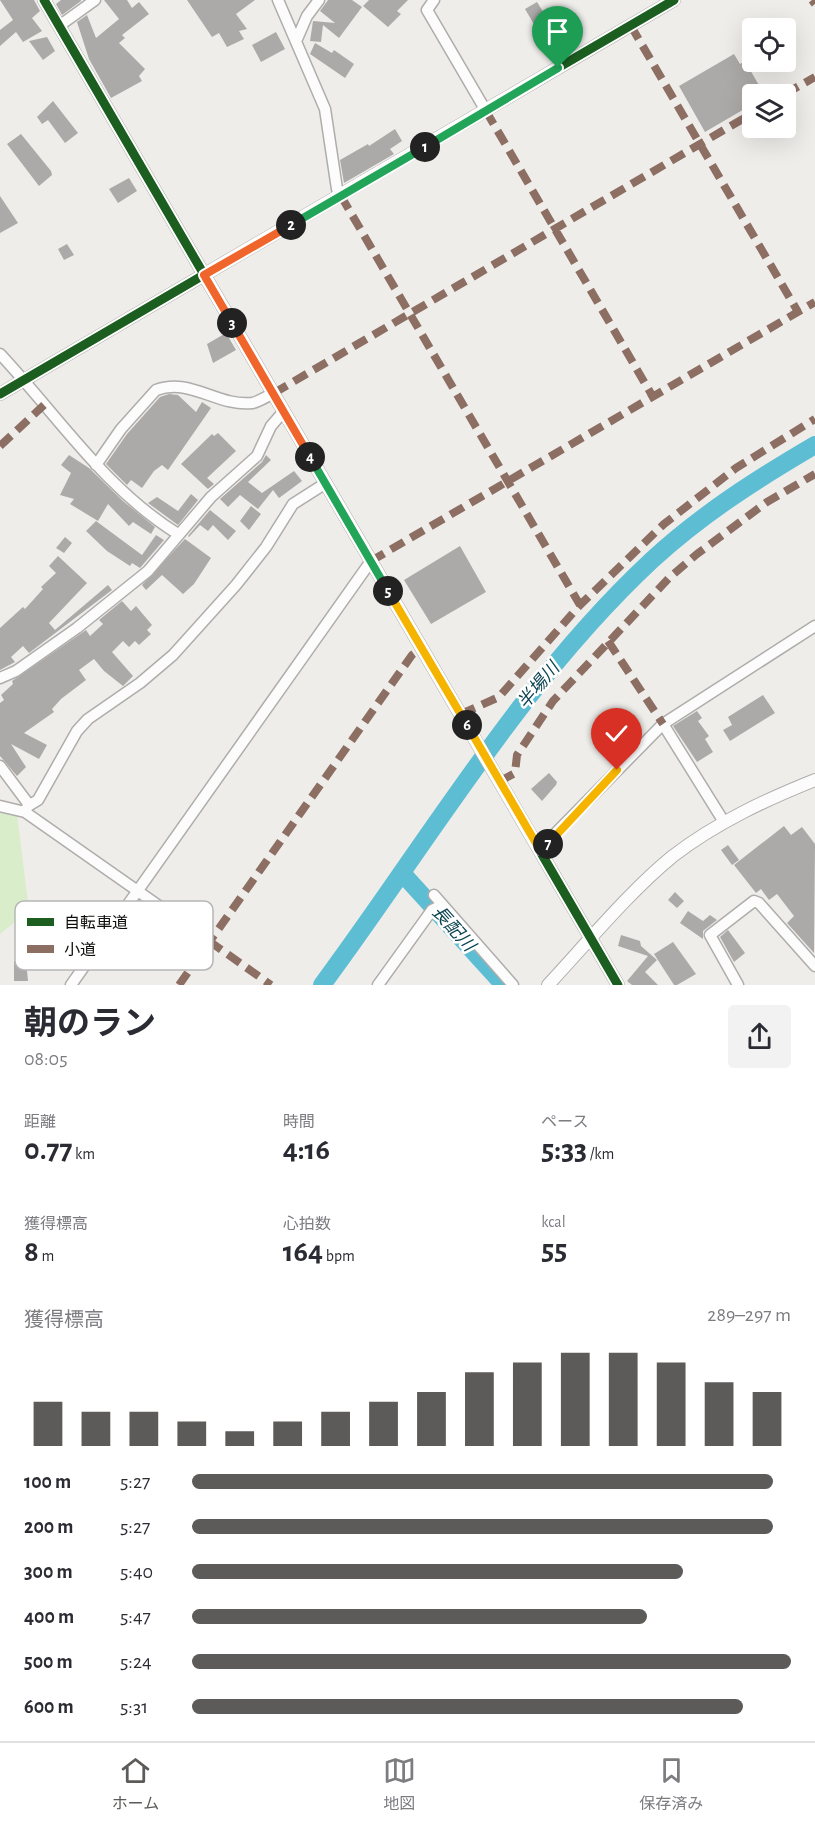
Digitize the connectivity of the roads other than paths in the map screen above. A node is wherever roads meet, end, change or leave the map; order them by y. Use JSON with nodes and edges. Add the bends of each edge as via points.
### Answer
{"nodes":[{"id":1,"x":44,"y":0,"type":"edge"},
{"id":2,"x":95,"y":0,"type":"edge"},
{"id":3,"x":279,"y":0,"type":"edge"},
{"id":4,"x":318,"y":0,"type":"edge"},
{"id":5,"x":434,"y":0,"type":"edge"},
{"id":6,"x":675,"y":0,"type":"edge"},
{"id":7,"x":59,"y":26,"type":"junction"},
{"id":8,"x":297,"y":39,"type":"junction"},
{"id":9,"x":486,"y":111,"type":"junction"},
{"id":10,"x":341,"y":196,"type":"junction"},
{"id":11,"x":204,"y":275,"type":"junction"},
{"id":12,"x":0,"y":354,"type":"edge"},
{"id":13,"x":24,"y":380,"type":"junction"},
{"id":14,"x":273,"y":393,"type":"junction"},
{"id":15,"x":0,"y":394,"type":"edge"},
{"id":16,"x":284,"y":411,"type":"junction"},
{"id":17,"x":96,"y":465,"type":"junction"},
{"id":18,"x":326,"y":483,"type":"junction"},
{"id":19,"x":178,"y":534,"type":"junction"},
{"id":20,"x":371,"y":561,"type":"junction"},
{"id":21,"x":815,"y":626,"type":"edge"},
{"id":22,"x":0,"y":678,"type":"edge"},
{"id":23,"x":663,"y":724,"type":"junction"},
{"id":24,"x":0,"y":766,"type":"edge"},
{"id":25,"x":815,"y":780,"type":"edge"},
{"id":26,"x":0,"y":806,"type":"edge"},
{"id":27,"x":27,"y":809,"type":"junction"},
{"id":28,"x":724,"y":822,"type":"junction"},
{"id":29,"x":540,"y":850,"type":"junction"},
{"id":30,"x":137,"y":891,"type":"junction"},
{"id":31,"x":434,"y":895,"type":"dead end"},
{"id":32,"x":130,"y":901,"type":"edge"},
{"id":33,"x":151,"y":901,"type":"edge"},
{"id":34,"x":438,"y":907,"type":"junction"},
{"id":35,"x":591,"y":939,"type":"junction"},
{"id":36,"x":815,"y":966,"type":"edge"},
{"id":37,"x":82,"y":970,"type":"edge"},
{"id":38,"x":71,"y":985,"type":"edge"},
{"id":39,"x":378,"y":985,"type":"edge"},
{"id":40,"x":513,"y":985,"type":"edge"},
{"id":41,"x":548,"y":985,"type":"edge"},
{"id":42,"x":618,"y":985,"type":"edge"},
{"id":43,"x":738,"y":985,"type":"edge"}],
"edges":[{"from":1,"to":7,"type":"street"},
{"from":2,"to":7,"type":"street"},
{"from":3,"to":8,"type":"street"},
{"from":4,"to":8,"type":"street"},
{"from":5,"to":9,"type":"street","via":[[427,10]]},
{"from":6,"to":9,"type":"street"},
{"from":7,"to":11,"type":"street"},
{"from":8,"to":10,"type":"street","via":[[325,109]]},
{"from":9,"to":10,"type":"street"},
{"from":10,"to":11,"type":"street"},
{"from":11,"to":13,"type":"street"},
{"from":11,"to":14,"type":"street"},
{"from":12,"to":13,"type":"street"},
{"from":13,"to":15,"type":"street"},
{"from":13,"to":17,"type":"street"},
{"from":14,"to":16,"type":"street"},
{"from":14,"to":17,"type":"street","via":[[248,403],[221,399],[184,386],[156,390]]},
{"from":16,"to":18,"type":"street"},
{"from":16,"to":19,"type":"street","via":[[271,426],[256,456]]},
{"from":17,"to":19,"type":"street","via":[[151,517]]},
{"from":18,"to":20,"type":"street"},
{"from":18,"to":27,"type":"street","via":[[293,504],[236,585],[173,655],[88,719],[77,731],[38,800]]},
{"from":19,"to":22,"type":"street","via":[[148,571],[77,628]]},
{"from":20,"to":29,"type":"street"},
{"from":20,"to":30,"type":"street"},
{"from":21,"to":23,"type":"street"},
{"from":23,"to":28,"type":"street"},
{"from":23,"to":29,"type":"street"},
{"from":24,"to":27,"type":"street"},
{"from":25,"to":28,"type":"street"},
{"from":26,"to":27,"type":"street"},
{"from":27,"to":30,"type":"street"},
{"from":28,"to":35,"type":"street","via":[[660,868]]},
{"from":29,"to":35,"type":"street"},
{"from":30,"to":32,"type":"street"},
{"from":30,"to":33,"type":"street"},
{"from":31,"to":34,"type":"street"},
{"from":34,"to":39,"type":"street"},
{"from":34,"to":40,"type":"street"},
{"from":35,"to":41,"type":"street"},
{"from":35,"to":42,"type":"street"},
{"from":36,"to":43,"type":"street","via":[[754,901],[710,935]]},
{"from":37,"to":38,"type":"street"}]}
